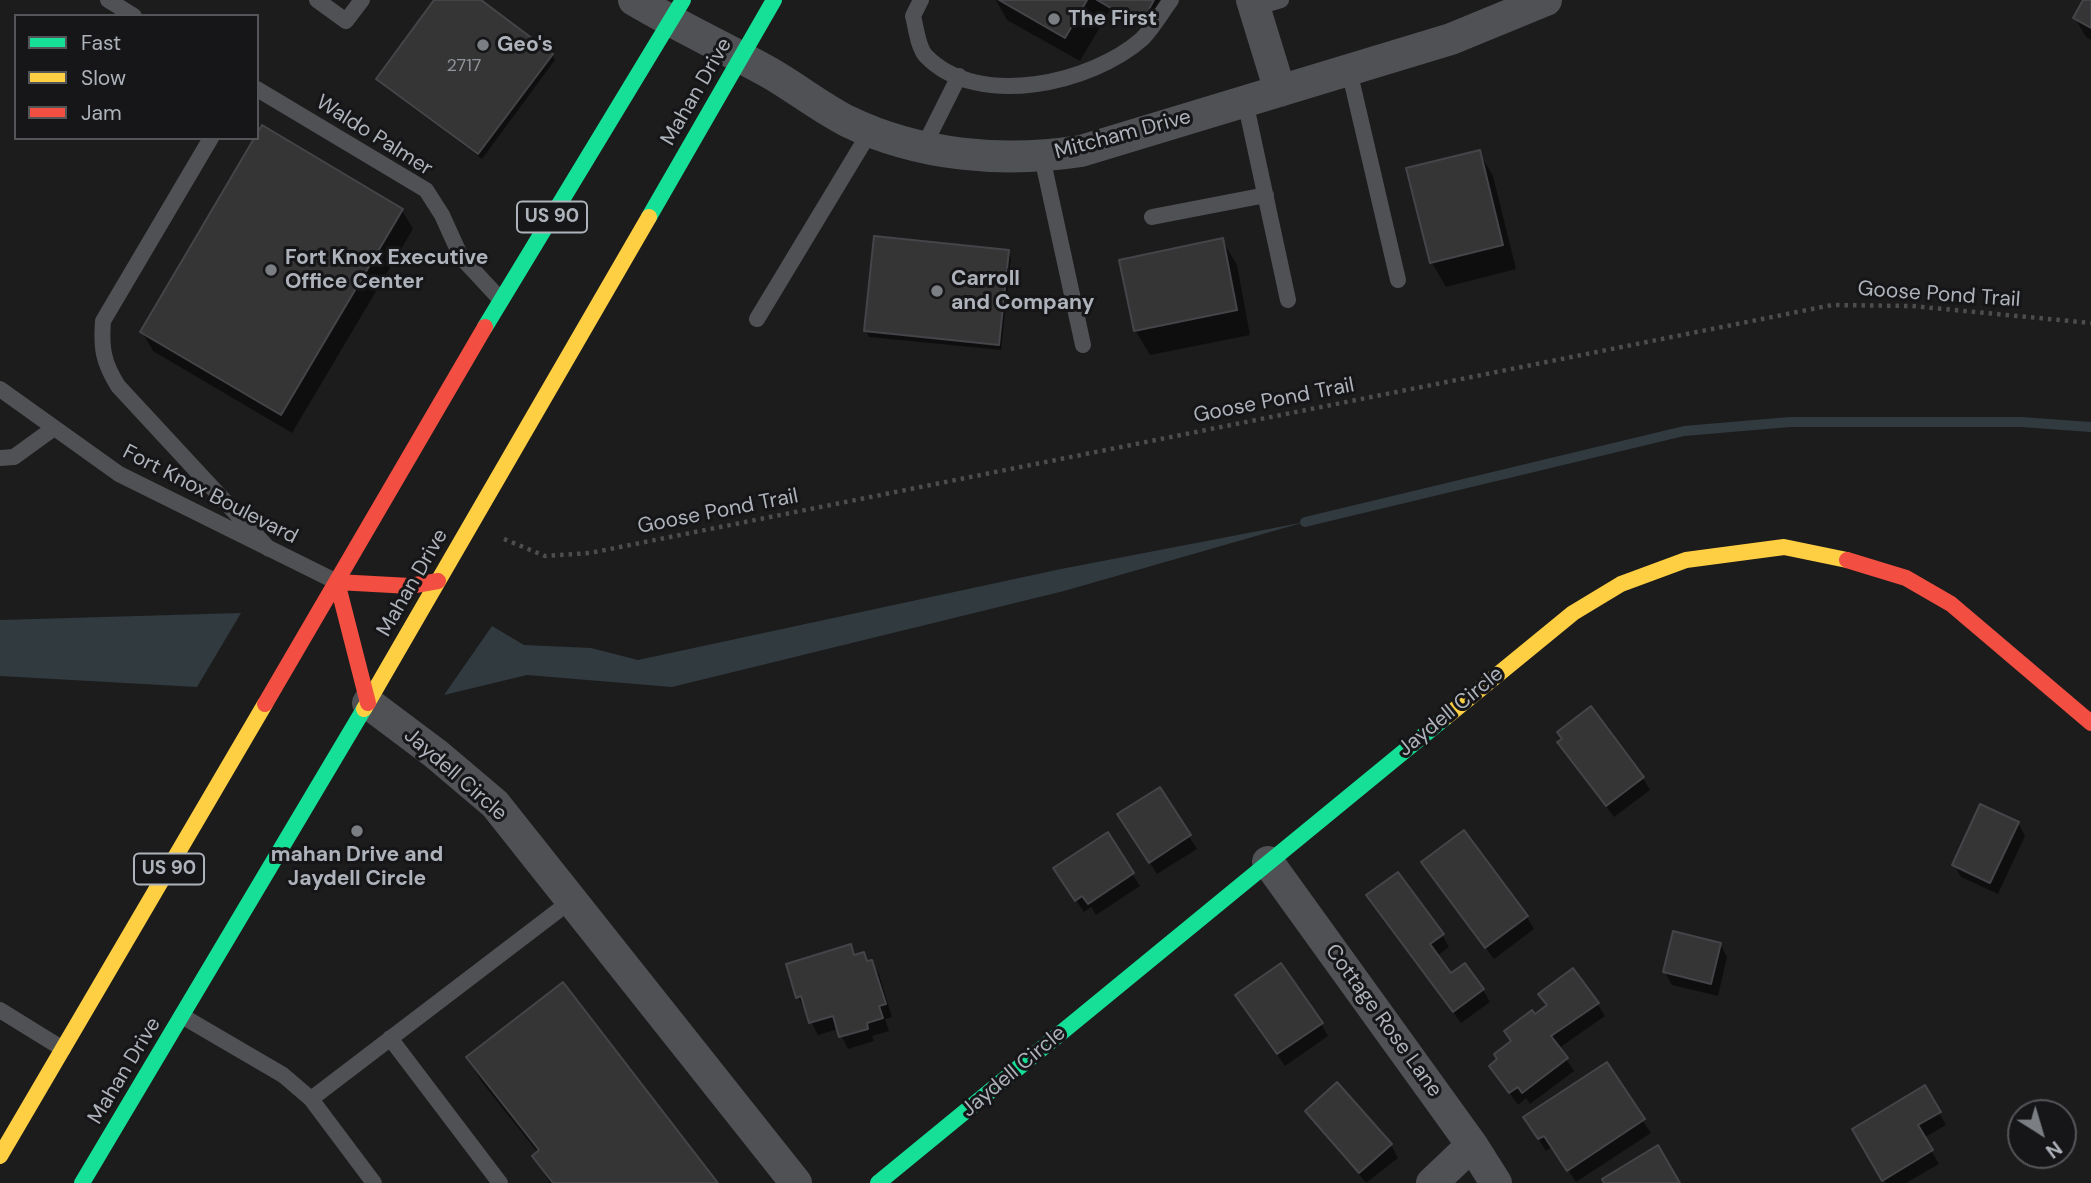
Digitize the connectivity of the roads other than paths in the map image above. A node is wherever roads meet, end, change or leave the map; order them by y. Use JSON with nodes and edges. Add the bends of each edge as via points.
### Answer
{"nodes":[{"id":1,"x":108,"y":0,"type":"edge"},
{"id":2,"x":317,"y":0,"type":"edge"},
{"id":3,"x":362,"y":0,"type":"edge"},
{"id":4,"x":634,"y":0,"type":"edge"},
{"id":5,"x":774,"y":0,"type":"edge"},
{"id":6,"x":921,"y":0,"type":"edge"},
{"id":7,"x":1171,"y":0,"type":"edge"},
{"id":8,"x":1546,"y":0,"type":"edge"},
{"id":9,"x":1262,"y":3,"type":"edge"},
{"id":10,"x":677,"y":10,"type":"edge"},
{"id":11,"x":131,"y":14,"type":"edge"},
{"id":12,"x":741,"y":57,"type":"junction"},
{"id":13,"x":1349,"y":70,"type":"junction"},
{"id":14,"x":959,"y":76,"type":"junction"},
{"id":15,"x":259,"y":90,"type":"edge"},
{"id":16,"x":1280,"y":91,"type":"junction"},
{"id":17,"x":1245,"y":101,"type":"junction"},
{"id":18,"x":871,"y":130,"type":"junction"},
{"id":19,"x":210,"y":140,"type":"edge"},
{"id":20,"x":924,"y":146,"type":"junction"},
{"id":21,"x":1042,"y":157,"type":"junction"},
{"id":22,"x":1266,"y":195,"type":"junction"},
{"id":23,"x":1152,"y":217,"type":"dead end"},
{"id":24,"x":1398,"y":280,"type":"dead end"},
{"id":25,"x":501,"y":300,"type":"junction"},
{"id":26,"x":1288,"y":300,"type":"dead end"},
{"id":27,"x":757,"y":319,"type":"dead end"},
{"id":28,"x":1083,"y":345,"type":"dead end"},
{"id":29,"x":0,"y":389,"type":"edge"},
{"id":30,"x":54,"y":428,"type":"junction"},
{"id":31,"x":0,"y":458,"type":"edge"},
{"id":32,"x":269,"y":548,"type":"junction"},
{"id":33,"x":438,"y":581,"type":"junction"},
{"id":34,"x":337,"y":582,"type":"junction"},
{"id":35,"x":368,"y":703,"type":"junction"},
{"id":36,"x":2091,"y":723,"type":"edge"},
{"id":37,"x":1268,"y":862,"type":"junction"},
{"id":38,"x":572,"y":900,"type":"junction"},
{"id":39,"x":0,"y":1010,"type":"edge"},
{"id":40,"x":182,"y":1016,"type":"junction"},
{"id":41,"x":390,"y":1038,"type":"junction"},
{"id":42,"x":63,"y":1049,"type":"junction"},
{"id":43,"x":311,"y":1099,"type":"junction"},
{"id":44,"x":1472,"y":1145,"type":"junction"},
{"id":45,"x":0,"y":1156,"type":"edge"},
{"id":46,"x":82,"y":1183,"type":"edge"},
{"id":47,"x":374,"y":1183,"type":"edge"},
{"id":48,"x":500,"y":1183,"type":"edge"},
{"id":49,"x":796,"y":1183,"type":"edge"},
{"id":50,"x":878,"y":1183,"type":"edge"},
{"id":51,"x":1432,"y":1183,"type":"edge"},
{"id":52,"x":1496,"y":1183,"type":"edge"}],
"edges":[{"from":1,"to":11,"type":"lane"},
{"from":2,"to":3,"type":"lane","via":[[346,21]]},
{"from":4,"to":10,"type":"street","name":"Mitcham Drive"},
{"from":5,"to":12,"type":"main road","name":"Mahan Drive"},
{"from":6,"to":14,"type":"lane","via":[[913,16],[924,54]]},
{"from":7,"to":14,"type":"lane","via":[[1136,44],[1069,77],[1028,86],[977,84]]},
{"from":8,"to":13,"type":"street","name":"Mitcham Drive","via":[[1451,39]]},
{"from":9,"to":16,"type":"street"},
{"from":10,"to":12,"type":"street","name":"Mitcham Drive"},
{"from":10,"to":25,"type":"main road","number":"US 90"},
{"from":12,"to":18,"type":"street","name":"Mitcham Drive","via":[[847,121]]},
{"from":12,"to":33,"type":"main road","name":"Mahan Drive"},
{"from":13,"to":16,"type":"street","name":"Mitcham Drive"},
{"from":13,"to":24,"type":"lane"},
{"from":14,"to":20,"type":"lane"},
{"from":15,"to":25,"type":"lane","name":"Waldo Palmer","via":[[426,190],[461,257]]},
{"from":16,"to":17,"type":"street","name":"Mitcham Drive"},
{"from":17,"to":21,"type":"street","name":"Mitcham Drive","via":[[1081,150]]},
{"from":17,"to":22,"type":"lane"},
{"from":18,"to":20,"type":"street","name":"Mitcham Drive"},
{"from":18,"to":27,"type":"lane"},
{"from":19,"to":32,"type":"lane","via":[[103,321],[101,349],[104,364],[118,386]]},
{"from":20,"to":21,"type":"street","name":"Mitcham Drive","via":[[999,158]]},
{"from":21,"to":28,"type":"lane"},
{"from":22,"to":23,"type":"lane"},
{"from":22,"to":26,"type":"lane"},
{"from":25,"to":34,"type":"main road","number":"US 90"},
{"from":29,"to":30,"type":"lane","name":"Fort Knox Boulevard"},
{"from":30,"to":31,"type":"lane","via":[[14,457]]},
{"from":30,"to":32,"type":"lane","name":"Fort Knox Boulevard","via":[[119,474]]},
{"from":32,"to":34,"type":"lane","name":"Fort Knox Boulevard"},
{"from":33,"to":34,"type":"main road","via":[[410,586]]},
{"from":33,"to":35,"type":"main road","name":"Mahan Drive"},
{"from":34,"to":35,"type":"main road"},
{"from":34,"to":42,"type":"main road","number":"US 90"},
{"from":35,"to":38,"type":"street","name":"Jaydell Circle","via":[[495,804]]},
{"from":35,"to":40,"type":"main road","name":"Mahan Drive"},
{"from":36,"to":37,"type":"main road","name":"Jaydell Circle","via":[[1951,604],[1906,579],[1839,557],[1784,547],[1686,560],[1621,584],[1573,613]]},
{"from":37,"to":44,"type":"street","name":"Cottage Rose Lane"},
{"from":37,"to":50,"type":"main road","name":"Jaydell Circle"},
{"from":38,"to":41,"type":"lane"},
{"from":38,"to":49,"type":"street","name":"Jaydell Circle"},
{"from":39,"to":42,"type":"lane"},
{"from":40,"to":43,"type":"lane","via":[[283,1074]]},
{"from":40,"to":46,"type":"main road","name":"Mahan Drive"},
{"from":41,"to":43,"type":"lane"},
{"from":41,"to":48,"type":"lane"},
{"from":42,"to":45,"type":"main road","number":"US 90"},
{"from":43,"to":47,"type":"lane"},
{"from":44,"to":51,"type":"street"},
{"from":44,"to":52,"type":"street","name":"Cottage Rose Lane"}]}
